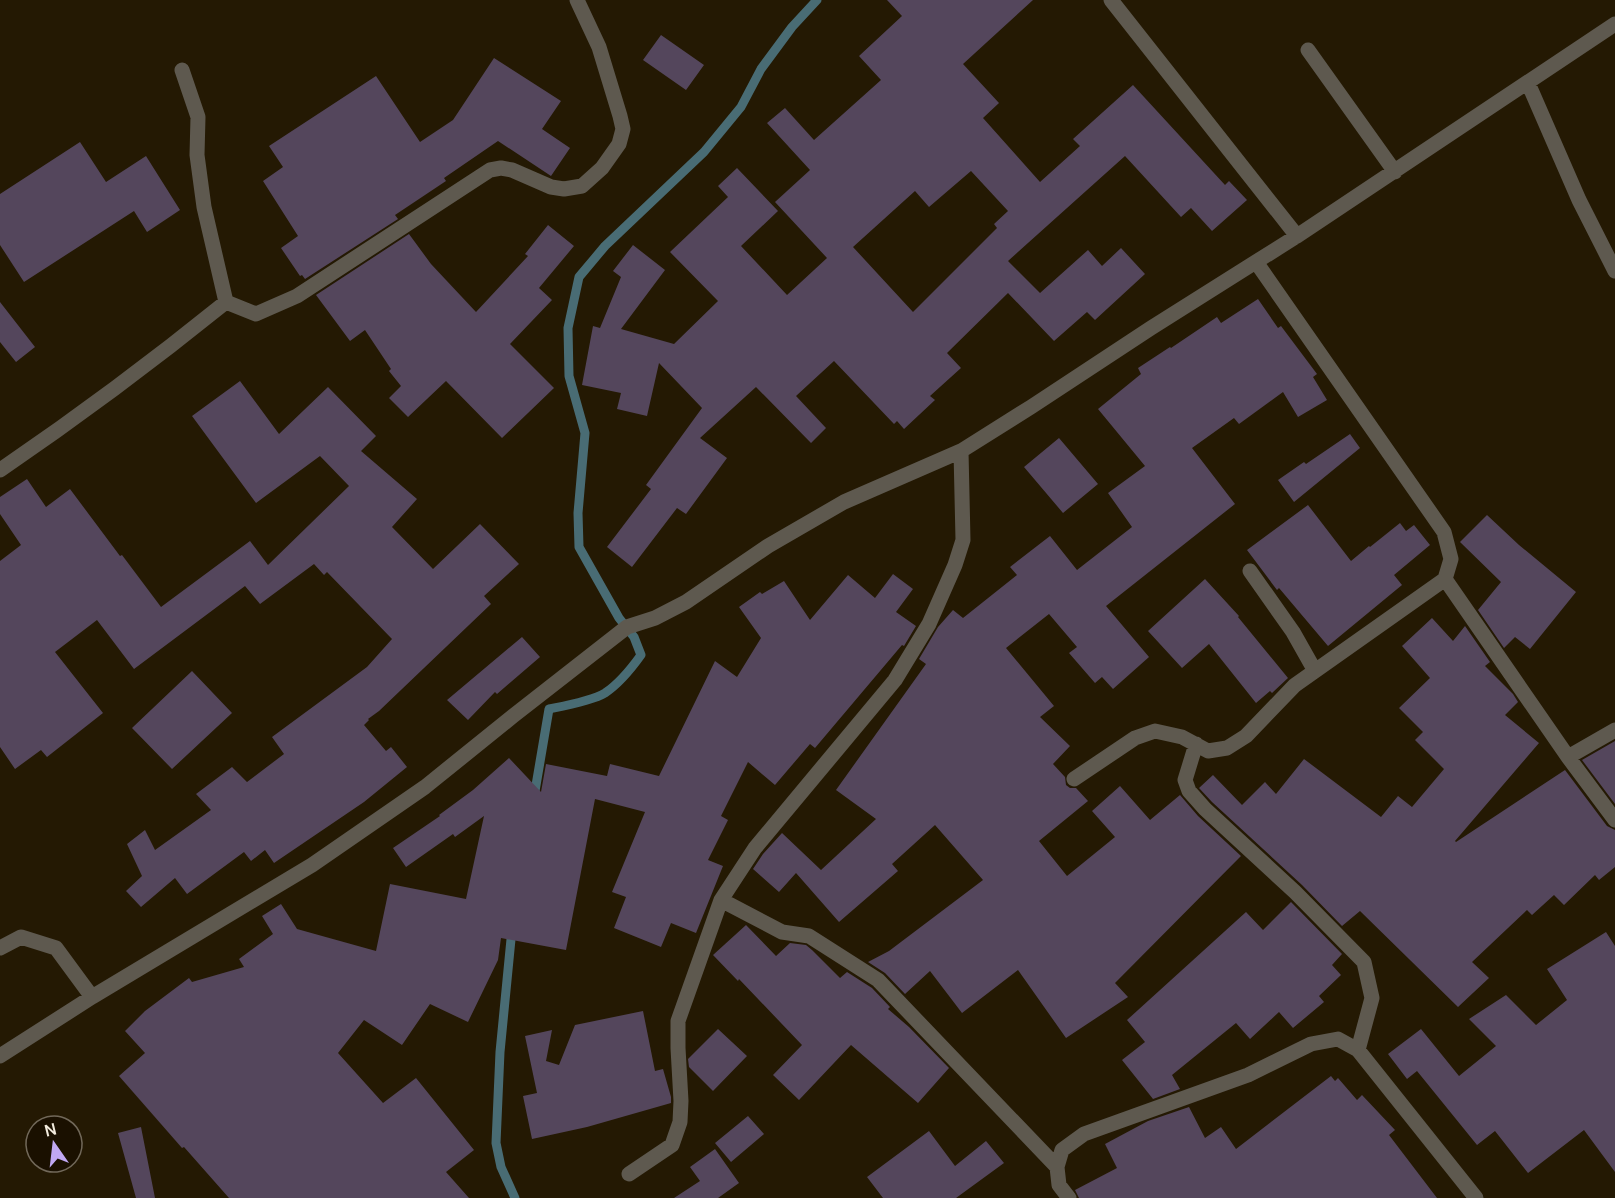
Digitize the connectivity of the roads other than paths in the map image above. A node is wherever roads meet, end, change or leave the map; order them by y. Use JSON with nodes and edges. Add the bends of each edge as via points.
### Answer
{"nodes":[{"id":1,"x":578,"y":0,"type":"edge"},
{"id":2,"x":1111,"y":0,"type":"edge"},
{"id":3,"x":1615,"y":24,"type":"edge"},
{"id":4,"x":1308,"y":50,"type":"dead end"},
{"id":5,"x":182,"y":69,"type":"dead end"},
{"id":6,"x":1528,"y":83,"type":"junction"},
{"id":7,"x":1395,"y":171,"type":"junction"},
{"id":8,"x":1297,"y":236,"type":"junction"},
{"id":9,"x":1256,"y":262,"type":"junction"},
{"id":10,"x":1615,"y":271,"type":"edge"},
{"id":11,"x":226,"y":302,"type":"junction"},
{"id":12,"x":961,"y":451,"type":"junction"},
{"id":13,"x":0,"y":470,"type":"edge"},
{"id":14,"x":1250,"y":571,"type":"dead end"},
{"id":15,"x":1445,"y":579,"type":"junction"},
{"id":16,"x":1315,"y":671,"type":"junction"},
{"id":17,"x":1615,"y":730,"type":"edge"},
{"id":18,"x":1196,"y":744,"type":"junction"},
{"id":19,"x":1568,"y":758,"type":"junction"},
{"id":20,"x":1074,"y":779,"type":"dead end"},
{"id":21,"x":1615,"y":820,"type":"edge"},
{"id":22,"x":721,"y":900,"type":"junction"},
{"id":23,"x":0,"y":948,"type":"edge"},
{"id":24,"x":92,"y":997,"type":"junction"},
{"id":25,"x":1358,"y":1050,"type":"junction"},
{"id":26,"x":0,"y":1056,"type":"edge"},
{"id":27,"x":1057,"y":1167,"type":"junction"},
{"id":28,"x":629,"y":1173,"type":"dead end"},
{"id":29,"x":1069,"y":1198,"type":"edge"},
{"id":30,"x":1476,"y":1198,"type":"edge"}],
"edges":[{"from":1,"to":11,"type":"street","via":[[599,47],[623,129],[619,144],[602,168],[582,186],[551,187],[512,170],[490,170],[297,296],[256,314]]},
{"from":2,"to":8,"type":"street"},
{"from":3,"to":6,"type":"street"},
{"from":4,"to":7,"type":"street"},
{"from":5,"to":11,"type":"street","via":[[198,117],[197,154],[204,207]]},
{"from":6,"to":7,"type":"street"},
{"from":6,"to":10,"type":"street"},
{"from":7,"to":8,"type":"street"},
{"from":8,"to":9,"type":"street"},
{"from":9,"to":12,"type":"street"},
{"from":9,"to":15,"type":"street","via":[[1444,532],[1451,559]]},
{"from":11,"to":13,"type":"street","via":[[166,351]]},
{"from":12,"to":22,"type":"street","via":[[963,540],[929,624],[890,687],[755,848]]},
{"from":12,"to":24,"type":"street","via":[[844,502],[768,546],[686,602],[627,627],[424,787],[312,865]]},
{"from":14,"to":16,"type":"street"},
{"from":15,"to":16,"type":"street"},
{"from":15,"to":19,"type":"street"},
{"from":16,"to":18,"type":"street","via":[[1295,685],[1246,736],[1227,748],[1208,751]]},
{"from":17,"to":19,"type":"street"},
{"from":18,"to":20,"type":"street","via":[[1155,731],[1135,738]]},
{"from":18,"to":25,"type":"street","via":[[1185,780],[1189,791],[1364,962],[1372,998]]},
{"from":19,"to":21,"type":"street"},
{"from":22,"to":27,"type":"street","via":[[782,932],[809,936],[878,980]]},
{"from":22,"to":28,"type":"street","via":[[678,1021],[680,1122],[672,1144]]},
{"from":23,"to":24,"type":"street","via":[[21,938],[56,948]]},
{"from":24,"to":26,"type":"street"},
{"from":25,"to":27,"type":"street","via":[[1338,1039],[1311,1044],[1248,1075],[1084,1134],[1062,1150]]},
{"from":25,"to":30,"type":"street"},
{"from":27,"to":29,"type":"street","via":[[1059,1185]]}]}
